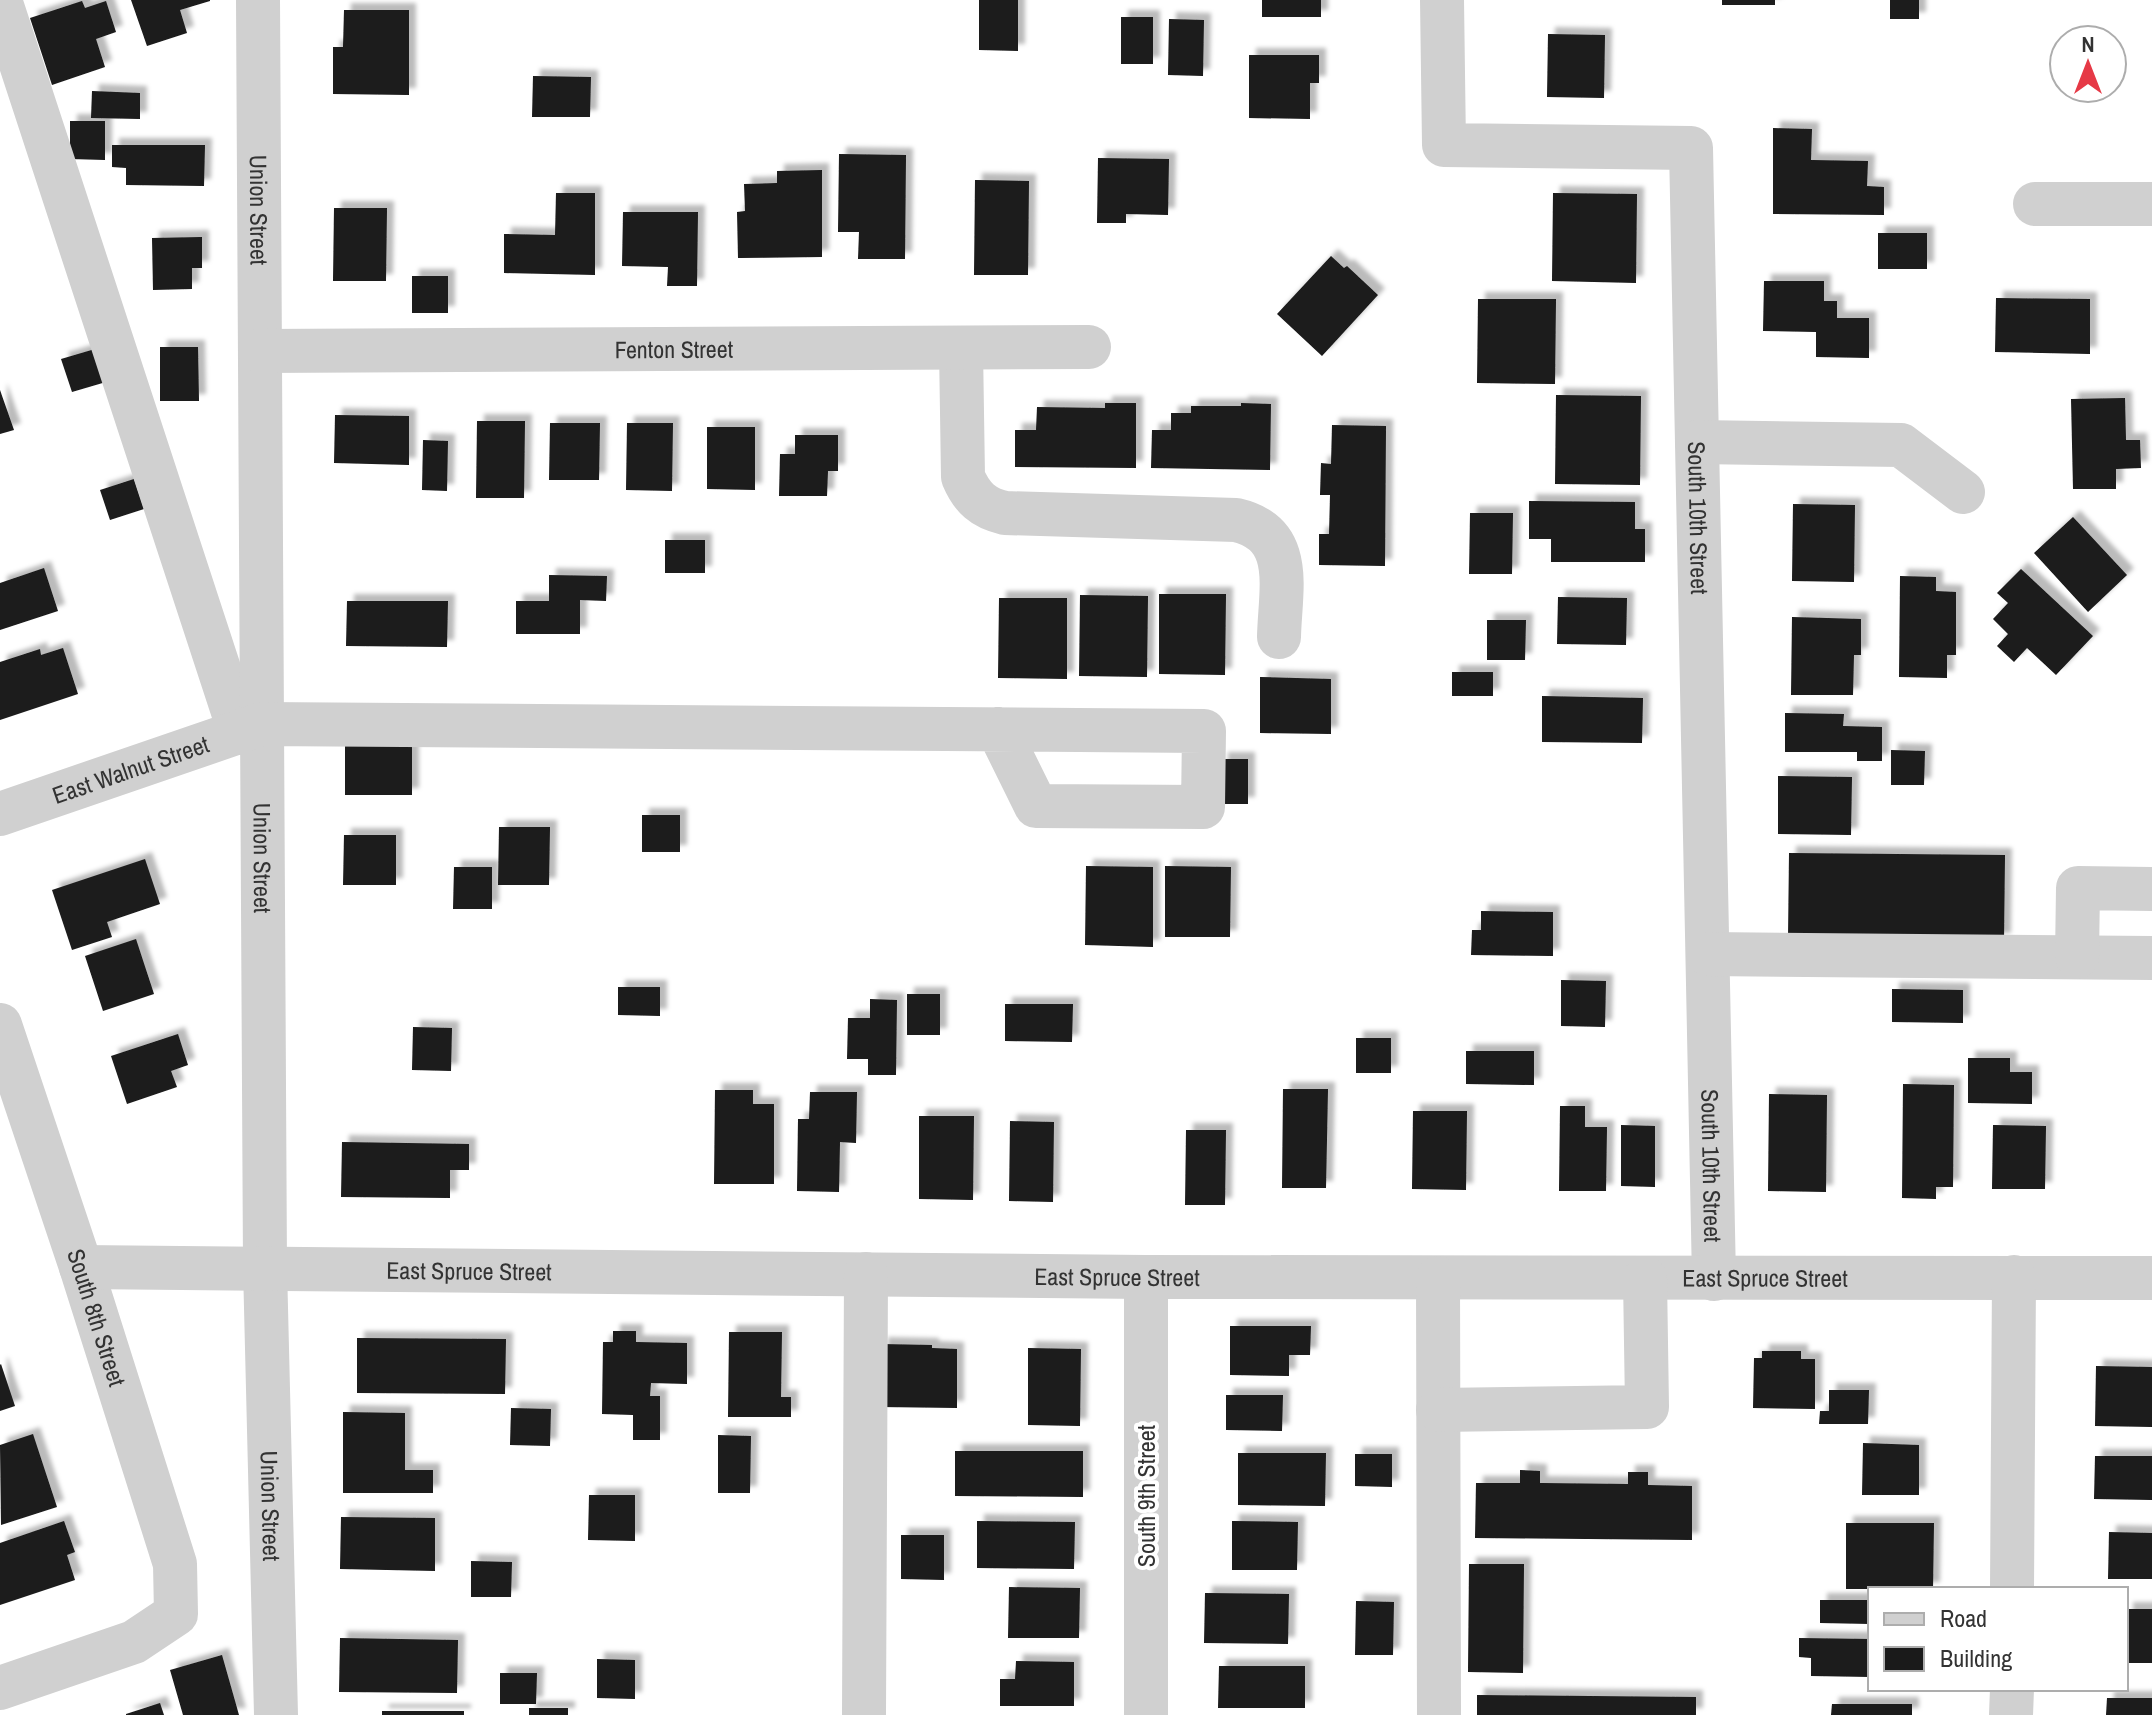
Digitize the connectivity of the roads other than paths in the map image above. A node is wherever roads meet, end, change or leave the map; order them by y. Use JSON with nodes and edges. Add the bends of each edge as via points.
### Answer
{"nodes":[{"id":1,"x":0,"y":0,"type":"edge"},
{"id":2,"x":258,"y":0,"type":"edge"},
{"id":3,"x":1442,"y":0,"type":"edge"},
{"id":4,"x":2035,"y":204,"type":"dead end"},
{"id":5,"x":2152,"y":204,"type":"edge"},
{"id":6,"x":1089,"y":347,"type":"dead end"},
{"id":7,"x":961,"y":348,"type":"junction"},
{"id":8,"x":260,"y":351,"type":"junction"},
{"id":9,"x":1697,"y":442,"type":"junction"},
{"id":10,"x":1963,"y":492,"type":"dead end"},
{"id":11,"x":1279,"y":637,"type":"dead end"},
{"id":12,"x":251,"y":729,"type":"junction"},
{"id":13,"x":998,"y":729,"type":"dead end"},
{"id":14,"x":0,"y":814,"type":"edge"},
{"id":15,"x":2152,"y":889,"type":"edge"},
{"id":16,"x":1708,"y":954,"type":"junction"},
{"id":17,"x":2077,"y":957,"type":"junction"},
{"id":18,"x":2152,"y":958,"type":"edge"},
{"id":19,"x":0,"y":1025,"type":"edge"},
{"id":20,"x":81,"y":1267,"type":"junction"},
{"id":21,"x":265,"y":1267,"type":"junction"},
{"id":22,"x":866,"y":1274,"type":"junction"},
{"id":23,"x":1146,"y":1277,"type":"junction"},
{"id":24,"x":2014,"y":1277,"type":"junction"},
{"id":25,"x":1438,"y":1278,"type":"junction"},
{"id":26,"x":1645,"y":1278,"type":"junction"},
{"id":27,"x":2152,"y":1278,"type":"edge"},
{"id":28,"x":1714,"y":1279,"type":"junction"},
{"id":29,"x":1438,"y":1410,"type":"junction"},
{"id":30,"x":2012,"y":1587,"type":"edge"},
{"id":31,"x":0,"y":1688,"type":"edge"},
{"id":32,"x":2012,"y":1691,"type":"edge"},
{"id":33,"x":276,"y":1715,"type":"edge"},
{"id":34,"x":864,"y":1715,"type":"edge"},
{"id":35,"x":1146,"y":1715,"type":"edge"},
{"id":36,"x":1439,"y":1715,"type":"edge"},
{"id":37,"x":2011,"y":1715,"type":"edge"}],
"edges":[{"from":1,"to":12,"type":"street"},
{"from":2,"to":8,"type":"street","name":"Union Street"},
{"from":3,"to":9,"type":"street","name":"South 10th Street","via":[[1444,145],[1691,148]]},
{"from":4,"to":5,"type":"street"},
{"from":6,"to":7,"type":"street","name":"Fenton Street"},
{"from":7,"to":8,"type":"street","name":"Fenton Street"},
{"from":7,"to":11,"type":"street","via":[[963,477],[987,509],[1253,524],[1272,538],[1281,558]]},
{"from":8,"to":12,"type":"street","name":"Union Street"},
{"from":9,"to":10,"type":"street","via":[[1901,445]]},
{"from":9,"to":16,"type":"street","name":"South 10th Street"},
{"from":12,"to":13,"type":"street","name":"East Walnut Street"},
{"from":12,"to":14,"type":"street","name":"East Walnut Street"},
{"from":12,"to":21,"type":"street","name":"Union Street"},
{"from":15,"to":17,"type":"street","via":[[2078,888]]},
{"from":16,"to":17,"type":"street"},
{"from":16,"to":28,"type":"street","name":"South 10th Street"},
{"from":17,"to":18,"type":"street"},
{"from":19,"to":20,"type":"street","name":"South 8th Street"},
{"from":20,"to":21,"type":"street","name":"East Spruce Street"},
{"from":20,"to":31,"type":"street","name":"South 8th Street","via":[[175,1564],[176,1614],[134,1642]]},
{"from":21,"to":22,"type":"street","name":"East Spruce Street"},
{"from":21,"to":33,"type":"street","name":"Union Street"},
{"from":22,"to":23,"type":"street","name":"East Spruce Street"},
{"from":22,"to":34,"type":"street"},
{"from":23,"to":25,"type":"street","name":"East Spruce Street"},
{"from":23,"to":35,"type":"street","name":"South 9th Street"},
{"from":24,"to":27,"type":"street","name":"East Spruce Street"},
{"from":24,"to":28,"type":"street","name":"East Spruce Street"},
{"from":24,"to":30,"type":"street"},
{"from":25,"to":26,"type":"street","name":"East Spruce Street"},
{"from":25,"to":29,"type":"street"},
{"from":26,"to":28,"type":"street","name":"East Spruce Street"},
{"from":26,"to":29,"type":"street","via":[[1647,1407]]},
{"from":29,"to":36,"type":"street"},
{"from":32,"to":37,"type":"street"}]}
